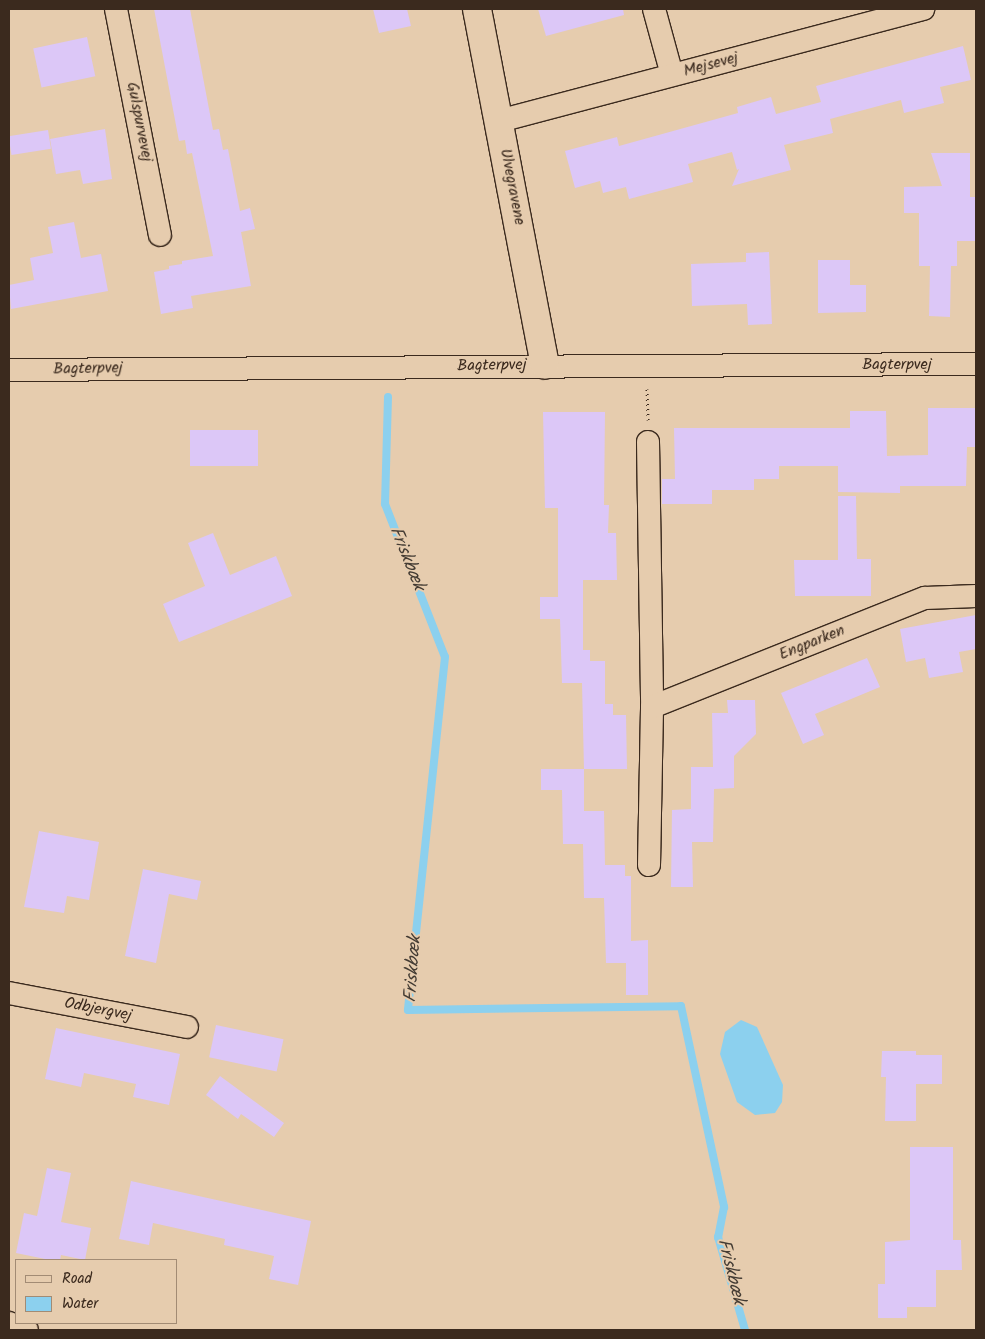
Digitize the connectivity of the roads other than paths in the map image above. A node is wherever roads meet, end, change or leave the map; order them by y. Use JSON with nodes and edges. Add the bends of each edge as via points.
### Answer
{"nodes":[{"id":1,"x":116,"y":9,"type":"edge"},
{"id":2,"x":477,"y":9,"type":"edge"},
{"id":3,"x":654,"y":9,"type":"edge"},
{"id":4,"x":923,"y":9,"type":"edge"},
{"id":5,"x":672,"y":75,"type":"junction"},
{"id":6,"x":499,"y":121,"type":"junction"},
{"id":7,"x":160,"y":235,"type":"dead end"},
{"id":8,"x":976,"y":364,"type":"edge"},
{"id":9,"x":545,"y":365,"type":"junction"},
{"id":10,"x":9,"y":370,"type":"edge"},
{"id":11,"x":648,"y":442,"type":"road end"},
{"id":12,"x":976,"y":596,"type":"edge"},
{"id":13,"x":652,"y":707,"type":"junction"},
{"id":14,"x":649,"y":865,"type":"dead end"},
{"id":15,"x":9,"y":993,"type":"edge"},
{"id":16,"x":187,"y":1027,"type":"dead end"},
{"id":17,"x":9,"y":1322,"type":"edge"},
{"id":18,"x":27,"y":1330,"type":"edge"}],
"edges":[{"from":1,"to":7,"type":"street","name":"Gulspurvevej"},
{"from":2,"to":6,"type":"street","name":"Ulvegravene"},
{"from":3,"to":5,"type":"street"},
{"from":4,"to":5,"type":"street","name":"Mejsevej"},
{"from":5,"to":6,"type":"street","name":"Mejsevej"},
{"from":6,"to":9,"type":"street","name":"Ulvegravene"},
{"from":8,"to":9,"type":"street","name":"Bagterpvej"},
{"from":9,"to":10,"type":"street","name":"Bagterpvej"},
{"from":11,"to":13,"type":"street"},
{"from":12,"to":13,"type":"street","name":"Engparken","via":[[925,598]]},
{"from":13,"to":14,"type":"street"},
{"from":15,"to":16,"type":"street","name":"Odbjergvej"},
{"from":17,"to":18,"type":"street"}]}
